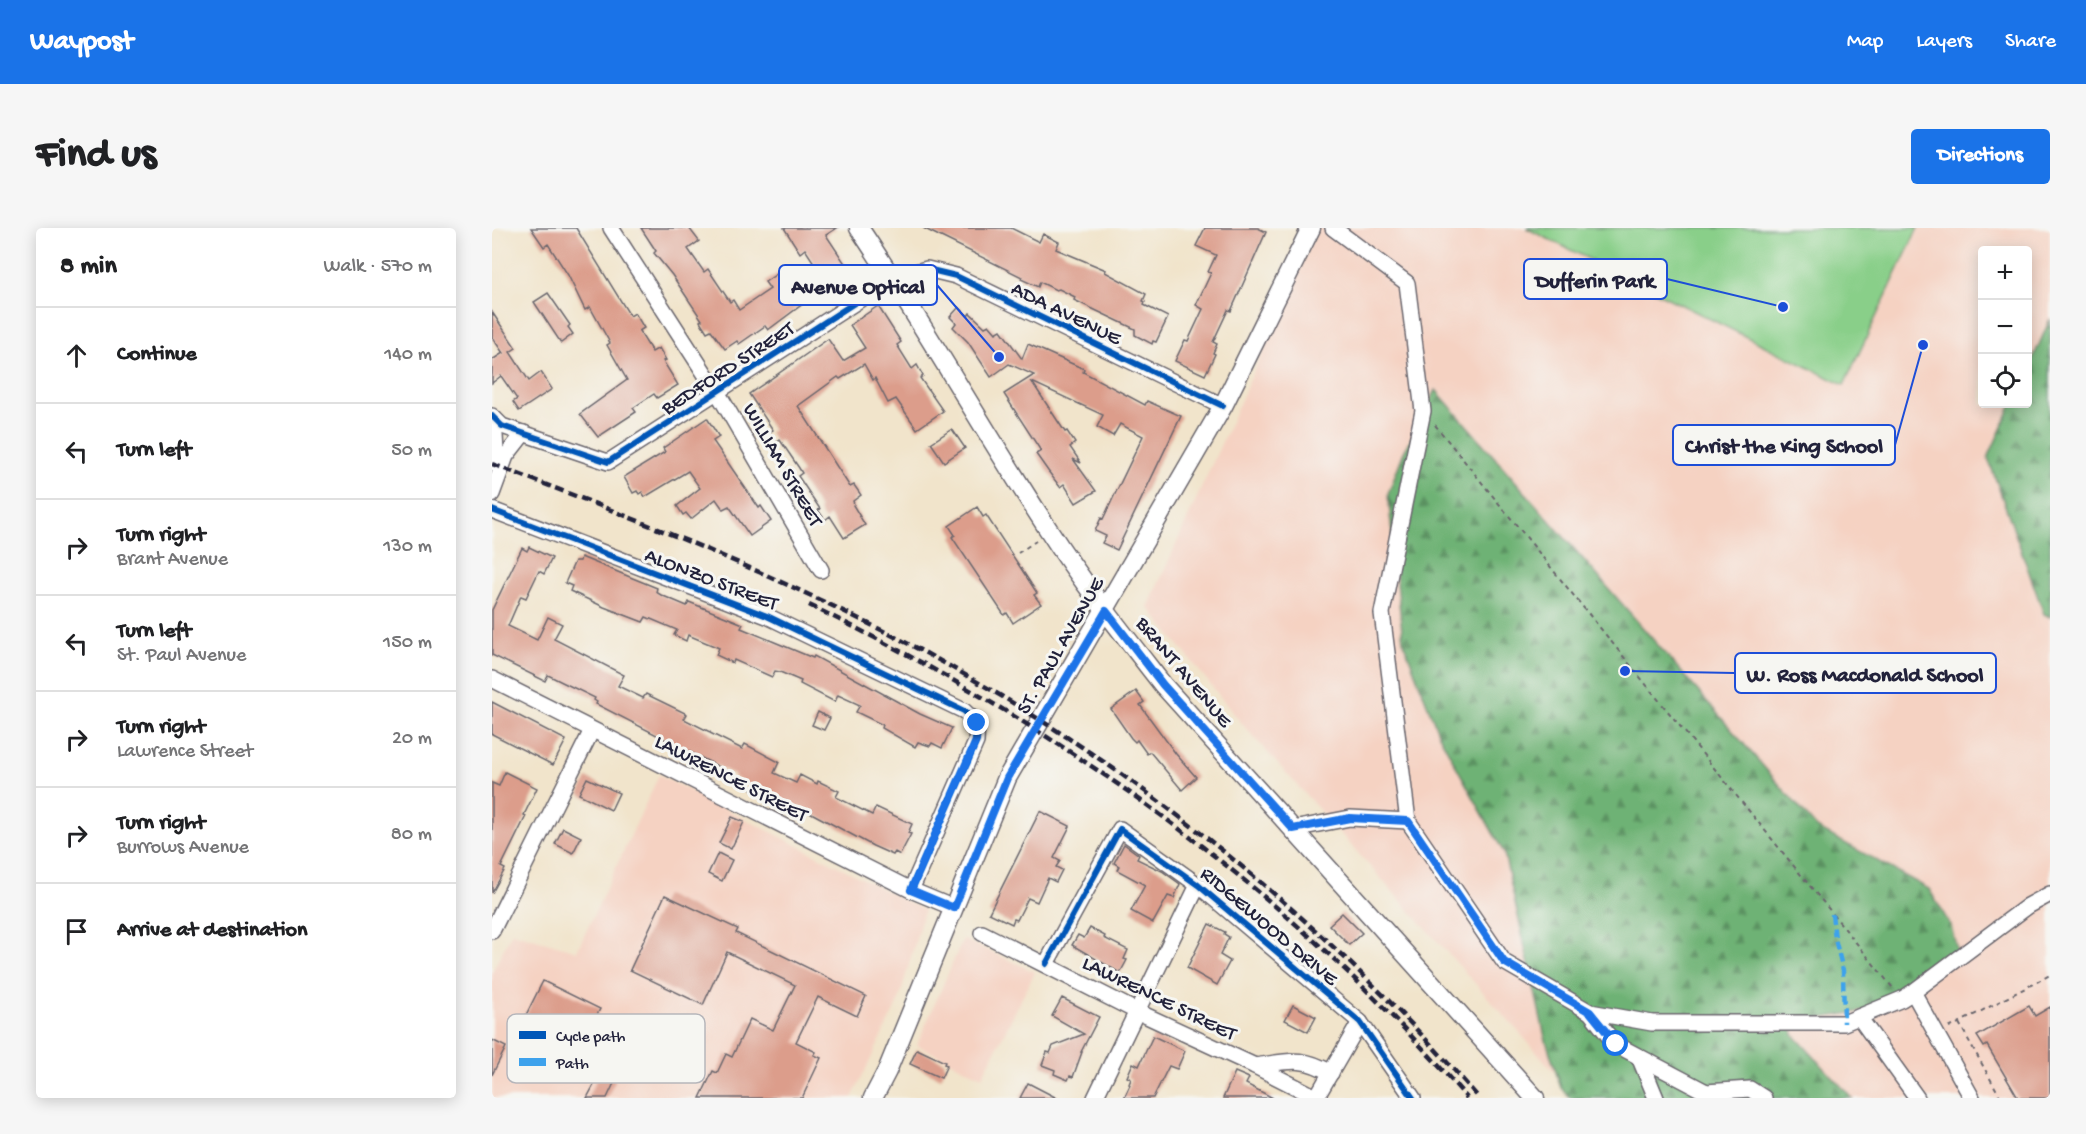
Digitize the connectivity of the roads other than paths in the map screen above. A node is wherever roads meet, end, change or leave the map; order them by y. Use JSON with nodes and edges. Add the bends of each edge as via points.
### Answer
{"nodes":[{"id":1,"x":611,"y":228,"type":"edge"},
{"id":2,"x":859,"y":228,"type":"edge"},
{"id":3,"x":1311,"y":228,"type":"edge"},
{"id":4,"x":1333,"y":228,"type":"edge"},
{"id":5,"x":893,"y":279,"type":"junction"},
{"id":6,"x":720,"y":396,"type":"junction"},
{"id":7,"x":1223,"y":406,"type":"junction"},
{"id":8,"x":493,"y":417,"type":"edge"},
{"id":9,"x":524,"y":433,"type":"junction"},
{"id":10,"x":492,"y":463,"type":"edge"},
{"id":11,"x":492,"y":494,"type":"edge"},
{"id":12,"x":492,"y":510,"type":"edge"},
{"id":13,"x":821,"y":570,"type":"dead end"},
{"id":14,"x":1106,"y":611,"type":"junction"},
{"id":15,"x":492,"y":680,"type":"edge"},
{"id":16,"x":592,"y":730,"type":"junction"},
{"id":17,"x":1408,"y":821,"type":"junction"},
{"id":18,"x":1293,"y":829,"type":"junction"},
{"id":19,"x":1198,"y":885,"type":"junction"},
{"id":20,"x":911,"y":890,"type":"junction"},
{"id":21,"x":2050,"y":894,"type":"edge"},
{"id":22,"x":954,"y":908,"type":"junction"},
{"id":23,"x":492,"y":931,"type":"edge"},
{"id":24,"x":982,"y":933,"type":"dead end"},
{"id":25,"x":1046,"y":964,"type":"junction"},
{"id":26,"x":1907,"y":996,"type":"junction"},
{"id":27,"x":1136,"y":1011,"type":"junction"},
{"id":28,"x":1590,"y":1012,"type":"junction"},
{"id":29,"x":1859,"y":1017,"type":"junction"},
{"id":30,"x":1360,"y":1022,"type":"junction"},
{"id":31,"x":1640,"y":1057,"type":"junction"},
{"id":32,"x":1255,"y":1066,"type":"junction"},
{"id":33,"x":1330,"y":1072,"type":"junction"},
{"id":34,"x":873,"y":1098,"type":"edge"},
{"id":35,"x":1095,"y":1098,"type":"edge"},
{"id":36,"x":1316,"y":1098,"type":"edge"},
{"id":37,"x":1413,"y":1098,"type":"edge"},
{"id":38,"x":1535,"y":1098,"type":"edge"},
{"id":39,"x":1656,"y":1098,"type":"edge"},
{"id":40,"x":1764,"y":1098,"type":"edge"},
{"id":41,"x":1917,"y":1098,"type":"edge"},
{"id":42,"x":1972,"y":1098,"type":"edge"}],
"edges":[{"from":1,"to":6,"type":"street","name":"WILLIAM STREET"},
{"from":2,"to":5,"type":"main road","name":"BRANT AVENUE"},
{"from":3,"to":7,"type":"main road","name":"ST. PAUL AVENUE"},
{"from":4,"to":17,"type":"street","via":[[1407,283],[1424,411],[1382,613]]},
{"from":5,"to":6,"type":"street","name":"BEDFORD STREET"},
{"from":5,"to":7,"type":"street","name":"ADA AVENUE","via":[[927,269],[956,276]]},
{"from":5,"to":14,"type":"main road","name":"BRANT AVENUE","via":[[1050,533]]},
{"from":6,"to":9,"type":"street","name":"BEDFORD STREET","via":[[608,462]]},
{"from":6,"to":13,"type":"street","name":"WILLIAM STREET"},
{"from":7,"to":14,"type":"main road","name":"ST. PAUL AVENUE"},
{"from":8,"to":9,"type":"street","via":[[502,426]]},
{"from":8,"to":10,"type":"street","via":[[496,452]]},
{"from":9,"to":11,"type":"street","via":[[506,456]]},
{"from":12,"to":20,"type":"street","name":"ALONZO STREET","via":[[767,616],[964,711],[977,723],[976,741]]},
{"from":14,"to":18,"type":"main road","name":"BRANT AVENUE","via":[[1163,685]]},
{"from":14,"to":22,"type":"main road","name":"ST. PAUL AVENUE","via":[[1007,778]]},
{"from":15,"to":16,"type":"street","name":"LAWRENCE STREET"},
{"from":16,"to":20,"type":"street","name":"LAWRENCE STREET"},
{"from":16,"to":23,"type":"street"},
{"from":17,"to":18,"type":"street","via":[[1350,818]]},
{"from":17,"to":28,"type":"street","via":[[1504,962]]},
{"from":18,"to":38,"type":"main road","name":"BRANT AVENUE"},
{"from":19,"to":25,"type":"street","name":"RIDGEWOOD DRIVE","via":[[1120,829]]},
{"from":19,"to":27,"type":"street"},
{"from":19,"to":30,"type":"street","name":"RIDGEWOOD DRIVE"},
{"from":20,"to":22,"type":"street","name":"LAWRENCE STREET"},
{"from":21,"to":26,"type":"street","via":[[2028,906]]},
{"from":22,"to":34,"type":"main road","name":"ST. PAUL AVENUE"},
{"from":24,"to":25,"type":"street","name":"LAWRENCE STREET"},
{"from":25,"to":27,"type":"street","name":"LAWRENCE STREET"},
{"from":26,"to":29,"type":"street"},
{"from":26,"to":42,"type":"street","via":[[1936,1035]]},
{"from":27,"to":32,"type":"street","name":"LAWRENCE STREET"},
{"from":27,"to":35,"type":"street"},
{"from":28,"to":29,"type":"street","via":[[1652,1023],[1844,1023]]},
{"from":28,"to":31,"type":"street","via":[[1616,1044]]},
{"from":29,"to":41,"type":"street"},
{"from":30,"to":33,"type":"street"},
{"from":30,"to":37,"type":"street","name":"RIDGEWOOD DRIVE"},
{"from":31,"to":39,"type":"street"},
{"from":31,"to":40,"type":"street","via":[[1706,1092],[1750,1089]]},
{"from":32,"to":33,"type":"street","via":[[1303,1060]]},
{"from":32,"to":36,"type":"street","name":"LAWRENCE STREET"},
{"from":33,"to":36,"type":"street"}]}
